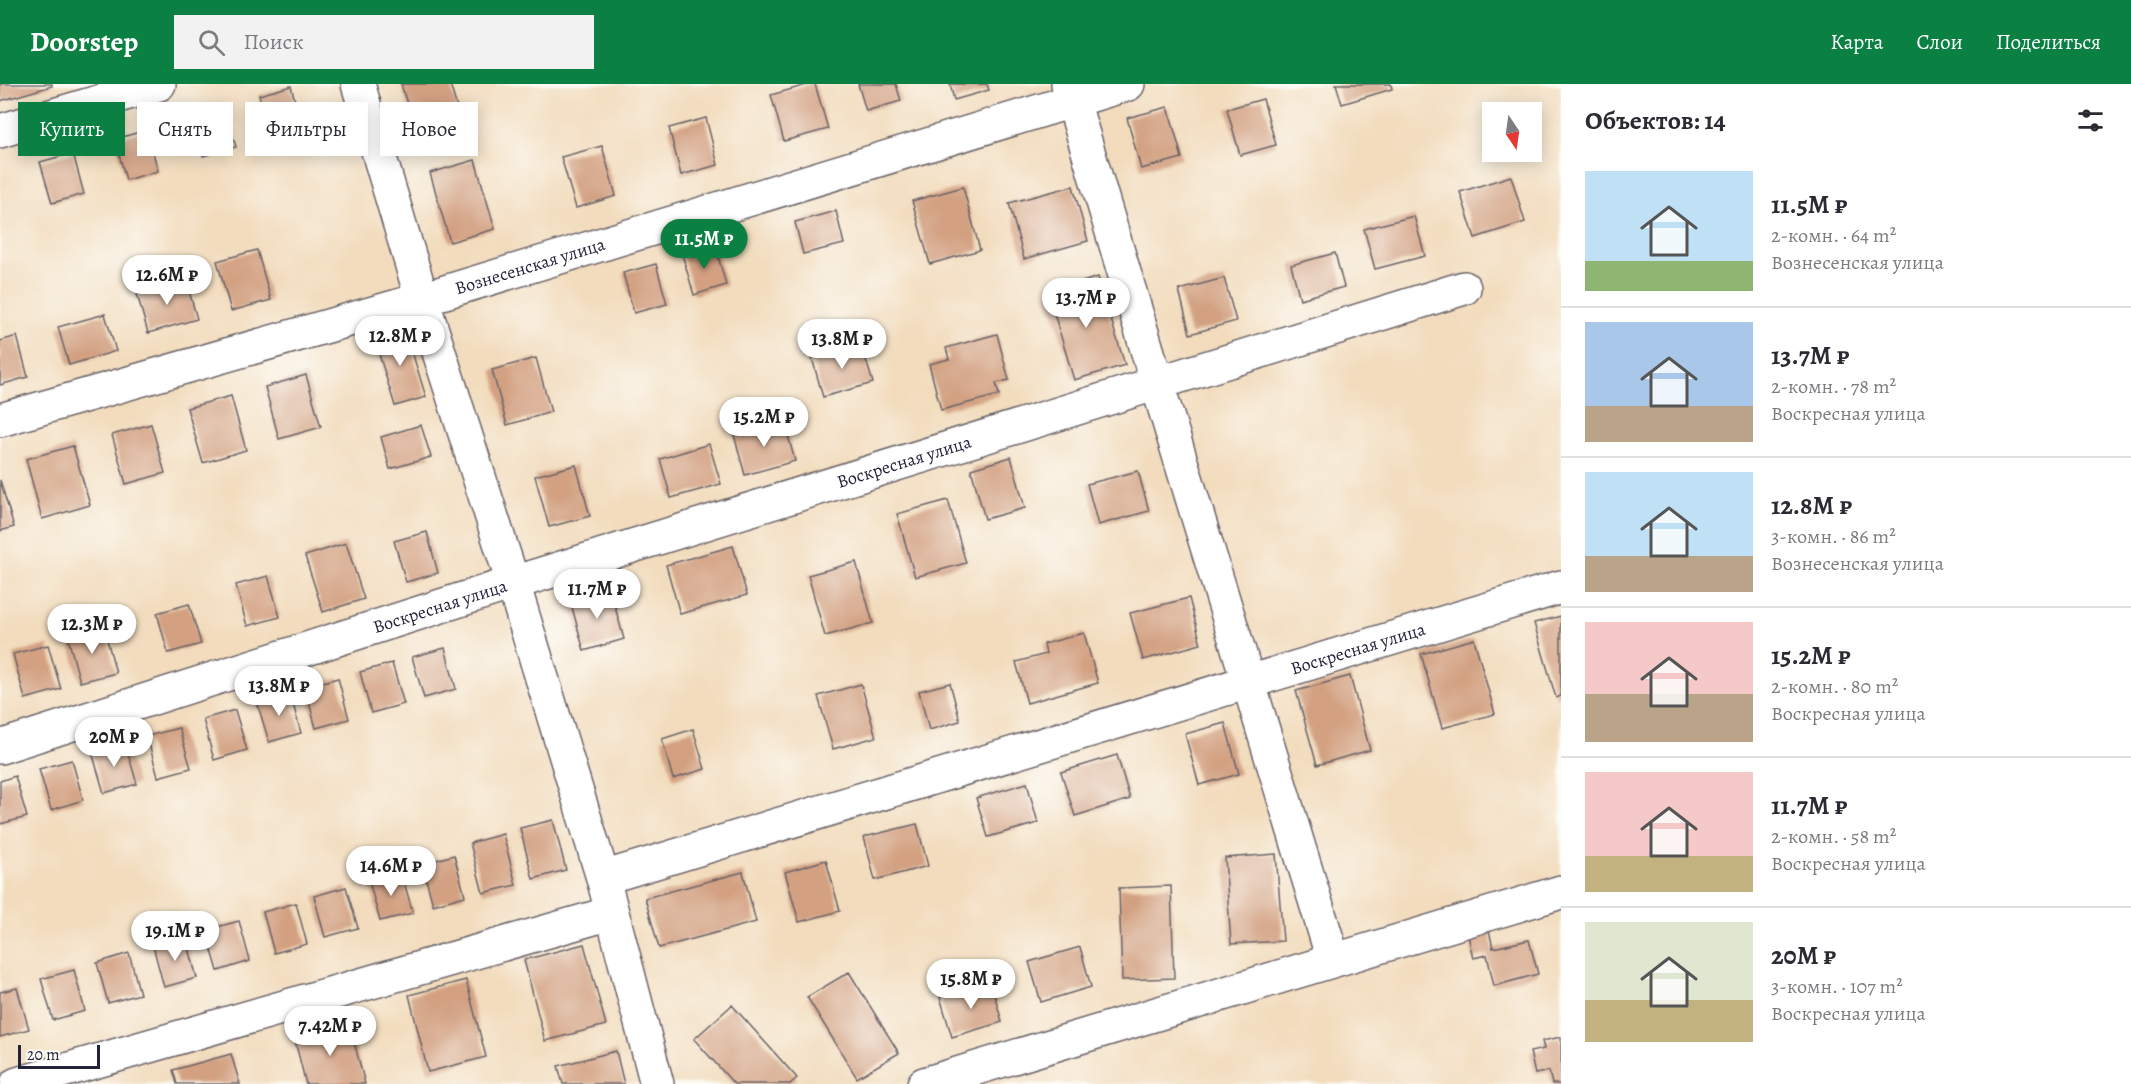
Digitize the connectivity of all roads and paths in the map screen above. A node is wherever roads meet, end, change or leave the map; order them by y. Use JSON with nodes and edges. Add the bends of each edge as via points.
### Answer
{"nodes":[{"id":1,"x":159,"y":84,"type":"edge"},
{"id":2,"x":358,"y":84,"type":"edge"},
{"id":3,"x":1128,"y":84,"type":"edge"},
{"id":4,"x":1071,"y":92,"type":"edge"},
{"id":5,"x":0,"y":131,"type":"edge"},
{"id":6,"x":1464,"y":288,"type":"dead end"},
{"id":7,"x":422,"y":299,"type":"junction"},
{"id":8,"x":1157,"y":383,"type":"junction"},
{"id":9,"x":0,"y":420,"type":"edge"},
{"id":10,"x":513,"y":583,"type":"junction"},
{"id":11,"x":1561,"y":587,"type":"edge"},
{"id":12,"x":1248,"y":682,"type":"junction"},
{"id":13,"x":0,"y":747,"type":"edge"},
{"id":14,"x":603,"y":878,"type":"junction"},
{"id":15,"x":1561,"y":892,"type":"edge"},
{"id":16,"x":610,"y":913,"type":"junction"},
{"id":17,"x":1333,"y":959,"type":"junction"},
{"id":18,"x":17,"y":1084,"type":"edge"},
{"id":19,"x":657,"y":1084,"type":"edge"},
{"id":20,"x":924,"y":1084,"type":"edge"}],
"edges":[{"from":1,"to":5,"type":"street"},
{"from":2,"to":7,"type":"street"},
{"from":3,"to":4,"type":"street","name":"Вознесенская улица"},
{"from":4,"to":7,"type":"street","name":"Вознесенская улица"},
{"from":4,"to":8,"type":"street"},
{"from":6,"to":8,"type":"street","name":"Воскресная улица"},
{"from":7,"to":9,"type":"street","name":"Вознесенская улица"},
{"from":7,"to":10,"type":"street"},
{"from":8,"to":10,"type":"street","name":"Воскресная улица"},
{"from":8,"to":12,"type":"street"},
{"from":10,"to":13,"type":"street","name":"Воскресная улица"},
{"from":10,"to":14,"type":"street"},
{"from":11,"to":12,"type":"street","name":"Воскресная улица"},
{"from":12,"to":14,"type":"street","name":"Воскресная улица"},
{"from":12,"to":17,"type":"street"},
{"from":14,"to":16,"type":"street"},
{"from":15,"to":17,"type":"street"},
{"from":16,"to":18,"type":"street"},
{"from":16,"to":19,"type":"street"},
{"from":17,"to":20,"type":"street"}]}
